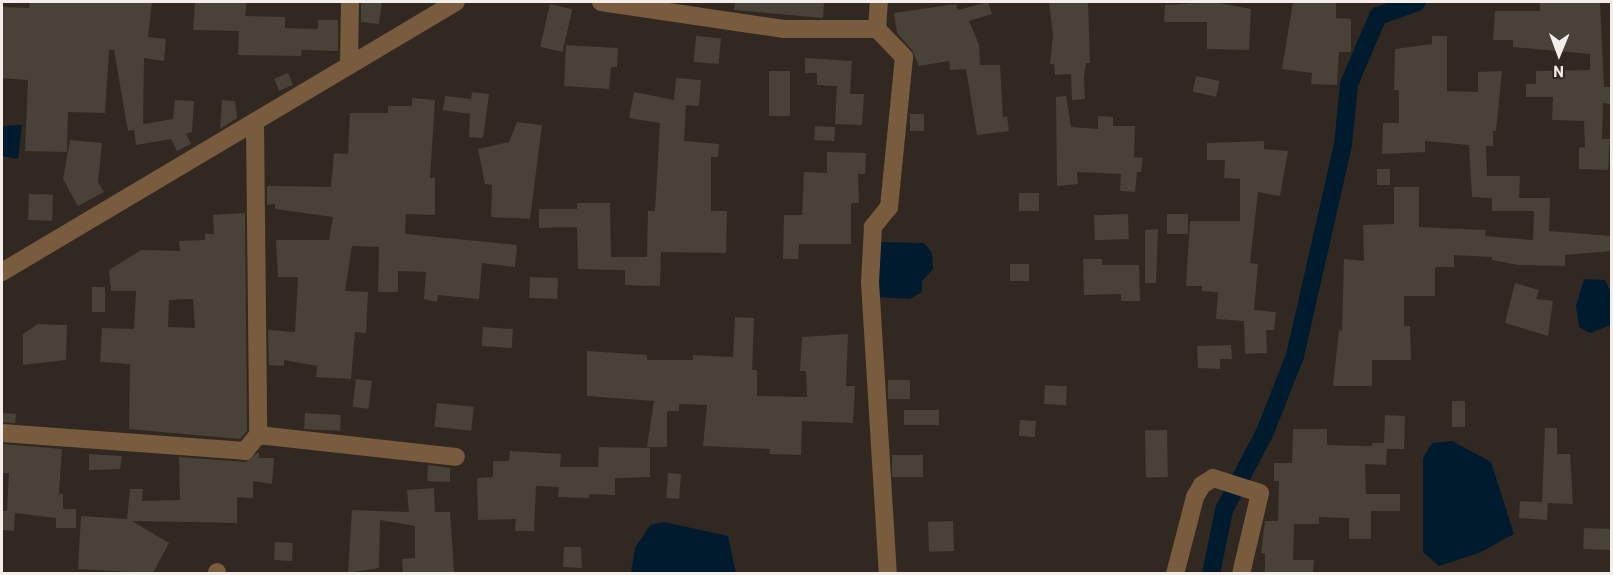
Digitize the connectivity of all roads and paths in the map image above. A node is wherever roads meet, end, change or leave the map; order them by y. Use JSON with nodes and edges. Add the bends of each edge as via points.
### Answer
{"nodes":[{"id":1,"x":350,"y":2,"type":"edge"},
{"id":2,"x":456,"y":2,"type":"edge"},
{"id":3,"x":601,"y":2,"type":"edge"},
{"id":4,"x":879,"y":2,"type":"edge"},
{"id":5,"x":877,"y":29,"type":"junction"},
{"id":6,"x":349,"y":65,"type":"junction"},
{"id":7,"x":255,"y":124,"type":"junction"},
{"id":8,"x":2,"y":272,"type":"edge"},
{"id":9,"x":2,"y":433,"type":"edge"},
{"id":10,"x":258,"y":435,"type":"junction"},
{"id":11,"x":456,"y":457,"type":"dead end"},
{"id":12,"x":888,"y":573,"type":"edge"},
{"id":13,"x":1175,"y":573,"type":"edge"},
{"id":14,"x":1241,"y":573,"type":"edge"}],
"edges":[{"from":1,"to":6,"type":"street"},
{"from":2,"to":6,"type":"street"},
{"from":3,"to":5,"type":"street","via":[[784,29]]},
{"from":4,"to":5,"type":"street"},
{"from":5,"to":12,"type":"street","via":[[904,57],[889,207],[873,227],[870,282]]},
{"from":6,"to":7,"type":"street"},
{"from":7,"to":8,"type":"street"},
{"from":7,"to":10,"type":"street"},
{"from":9,"to":10,"type":"street","via":[[245,451]]},
{"from":10,"to":11,"type":"street"},
{"from":13,"to":14,"type":"street","via":[[1196,497],[1202,485],[1213,478],[1260,493]]}]}
